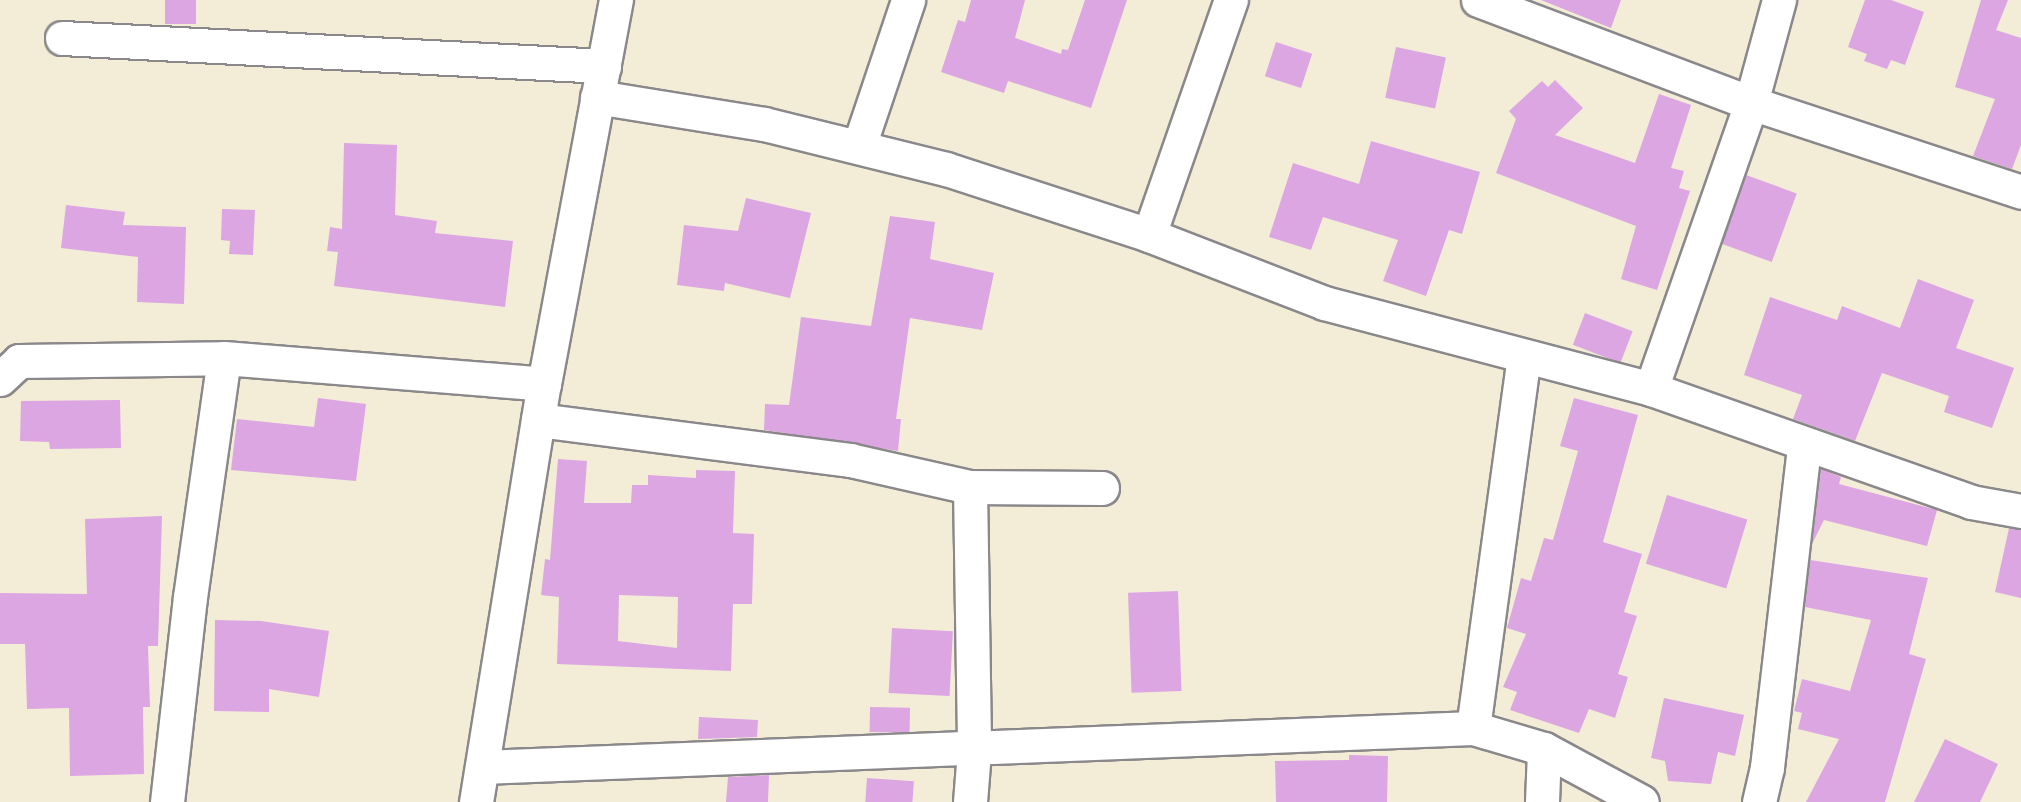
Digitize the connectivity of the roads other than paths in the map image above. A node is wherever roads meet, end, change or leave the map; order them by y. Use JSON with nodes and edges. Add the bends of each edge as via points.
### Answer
{"nodes":[{"id":1,"x":616,"y":0,"type":"edge"},
{"id":2,"x":908,"y":0,"type":"edge"},
{"id":3,"x":1231,"y":0,"type":"edge"},
{"id":4,"x":1478,"y":0,"type":"edge"},
{"id":5,"x":1779,"y":0,"type":"edge"},
{"id":6,"x":62,"y":38,"type":"dead end"},
{"id":7,"x":600,"y":82,"type":"junction"},
{"id":8,"x":1751,"y":103,"type":"junction"},
{"id":9,"x":859,"y":146,"type":"junction"},
{"id":10,"x":2021,"y":192,"type":"edge"},
{"id":11,"x":1149,"y":235,"type":"junction"},
{"id":12,"x":1524,"y":356,"type":"junction"},
{"id":13,"x":224,"y":358,"type":"junction"},
{"id":14,"x":0,"y":379,"type":"edge"},
{"id":15,"x":544,"y":384,"type":"junction"},
{"id":16,"x":1651,"y":389,"type":"junction"},
{"id":17,"x":538,"y":420,"type":"junction"},
{"id":18,"x":1804,"y":445,"type":"junction"},
{"id":19,"x":970,"y":487,"type":"junction"},
{"id":20,"x":1102,"y":488,"type":"dead end"},
{"id":21,"x":2021,"y":511,"type":"edge"},
{"id":22,"x":1473,"y":728,"type":"junction"},
{"id":23,"x":1544,"y":749,"type":"junction"},
{"id":24,"x":974,"y":751,"type":"junction"},
{"id":25,"x":482,"y":767,"type":"junction"},
{"id":26,"x":167,"y":802,"type":"edge"},
{"id":27,"x":476,"y":802,"type":"edge"},
{"id":28,"x":970,"y":802,"type":"edge"},
{"id":29,"x":1542,"y":802,"type":"edge"},
{"id":30,"x":1642,"y":802,"type":"edge"},
{"id":31,"x":1759,"y":802,"type":"edge"}],
"edges":[{"from":1,"to":7,"type":"street"},
{"from":2,"to":9,"type":"street"},
{"from":3,"to":11,"type":"street"},
{"from":4,"to":8,"type":"street"},
{"from":5,"to":8,"type":"street"},
{"from":6,"to":7,"type":"street"},
{"from":7,"to":9,"type":"street"},
{"from":7,"to":15,"type":"street"},
{"from":8,"to":10,"type":"street"},
{"from":8,"to":16,"type":"street"},
{"from":9,"to":11,"type":"street","via":[[946,169]]},
{"from":11,"to":12,"type":"street","via":[[1324,303]]},
{"from":12,"to":16,"type":"street"},
{"from":12,"to":22,"type":"street"},
{"from":13,"to":14,"type":"street","via":[[19,361]]},
{"from":13,"to":15,"type":"street"},
{"from":13,"to":26,"type":"street"},
{"from":15,"to":17,"type":"street"},
{"from":16,"to":18,"type":"street"},
{"from":17,"to":19,"type":"street","via":[[811,454]]},
{"from":17,"to":25,"type":"street"},
{"from":18,"to":21,"type":"street","via":[[1971,502]]},
{"from":18,"to":31,"type":"street","via":[[1767,767]]},
{"from":19,"to":20,"type":"street"},
{"from":19,"to":24,"type":"street"},
{"from":22,"to":23,"type":"street"},
{"from":22,"to":24,"type":"street"},
{"from":23,"to":29,"type":"street"},
{"from":23,"to":30,"type":"street"},
{"from":24,"to":25,"type":"street"},
{"from":24,"to":28,"type":"street"},
{"from":25,"to":27,"type":"street"}]}
